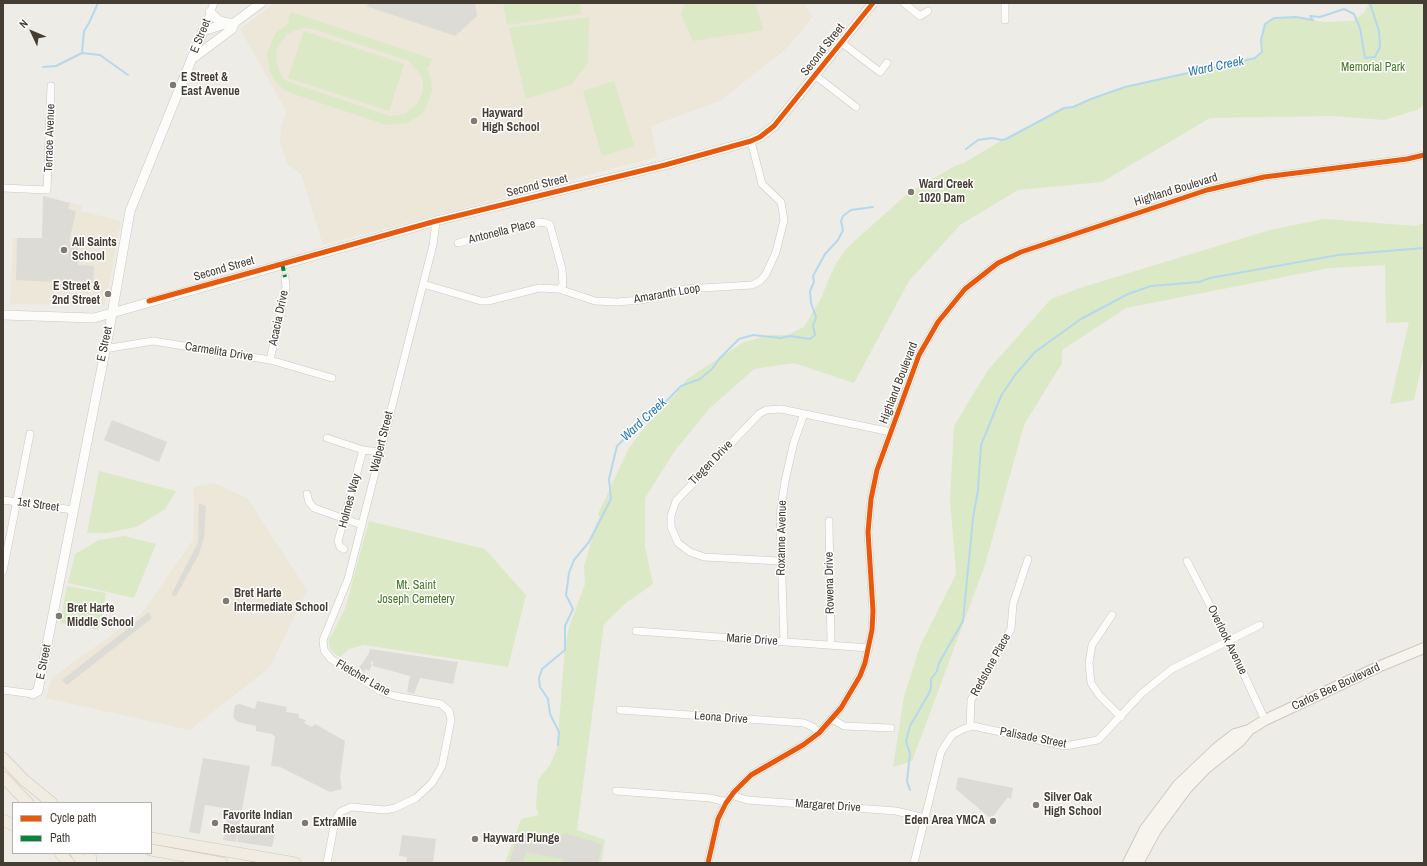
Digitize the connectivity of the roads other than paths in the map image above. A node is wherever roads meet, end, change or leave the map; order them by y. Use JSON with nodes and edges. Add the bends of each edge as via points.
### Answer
{"nodes":[{"id":1,"x":214,"y":3,"type":"edge"},
{"id":2,"x":261,"y":3,"type":"edge"},
{"id":3,"x":873,"y":3,"type":"edge"},
{"id":4,"x":904,"y":3,"type":"edge"},
{"id":5,"x":1005,"y":3,"type":"edge"},
{"id":6,"x":928,"y":11,"type":"dead end"},
{"id":7,"x":210,"y":12,"type":"junction"},
{"id":8,"x":1004,"y":20,"type":"dead end"},
{"id":9,"x":231,"y":23,"type":"junction"},
{"id":10,"x":203,"y":31,"type":"junction"},
{"id":11,"x":218,"y":39,"type":"junction"},
{"id":12,"x":842,"y":43,"type":"junction"},
{"id":13,"x":191,"y":59,"type":"junction"},
{"id":14,"x":887,"y":63,"type":"dead end"},
{"id":15,"x":816,"y":76,"type":"junction"},
{"id":16,"x":51,"y":86,"type":"dead end"},
{"id":17,"x":856,"y":107,"type":"dead end"},
{"id":18,"x":751,"y":141,"type":"junction"},
{"id":19,"x":1424,"y":155,"type":"edge"},
{"id":20,"x":3,"y":188,"type":"edge"},
{"id":21,"x":436,"y":221,"type":"junction"},
{"id":22,"x":458,"y":243,"type":"dead end"},
{"id":23,"x":285,"y":276,"type":"dead end"},
{"id":24,"x":423,"y":284,"type":"junction"},
{"id":25,"x":559,"y":290,"type":"junction"},
{"id":26,"x":112,"y":312,"type":"junction"},
{"id":27,"x":3,"y":315,"type":"edge"},
{"id":28,"x":104,"y":349,"type":"junction"},
{"id":29,"x":270,"y":360,"type":"junction"},
{"id":30,"x":332,"y":378,"type":"dead end"},
{"id":31,"x":804,"y":414,"type":"junction"},
{"id":32,"x":891,"y":432,"type":"junction"},
{"id":33,"x":30,"y":434,"type":"dead end"},
{"id":34,"x":326,"y":438,"type":"dead end"},
{"id":35,"x":363,"y":450,"type":"junction"},
{"id":36,"x":379,"y":452,"type":"junction"},
{"id":37,"x":307,"y":494,"type":"dead end"},
{"id":38,"x":3,"y":500,"type":"edge"},
{"id":39,"x":16,"y":502,"type":"junction"},
{"id":40,"x":73,"y":510,"type":"junction"},
{"id":41,"x":344,"y":519,"type":"junction"},
{"id":42,"x":829,"y":521,"type":"dead end"},
{"id":43,"x":362,"y":525,"type":"junction"},
{"id":44,"x":344,"y":549,"type":"dead end"},
{"id":45,"x":1028,"y":559,"type":"dead end"},
{"id":46,"x":780,"y":561,"type":"junction"},
{"id":47,"x":1187,"y":561,"type":"dead end"},
{"id":48,"x":3,"y":571,"type":"edge"},
{"id":49,"x":1112,"y":615,"type":"dead end"},
{"id":50,"x":1260,"y":625,"type":"dead end"},
{"id":51,"x":636,"y":631,"type":"dead end"},
{"id":52,"x":784,"y":642,"type":"junction"},
{"id":53,"x":1229,"y":642,"type":"junction"},
{"id":54,"x":831,"y":645,"type":"junction"},
{"id":55,"x":869,"y":648,"type":"junction"},
{"id":56,"x":1424,"y":648,"type":"edge"},
{"id":57,"x":331,"y":659,"type":"joint"},
{"id":58,"x":3,"y":690,"type":"edge"},
{"id":59,"x":34,"y":694,"type":"joint"},
{"id":60,"x":620,"y":710,"type":"dead end"},
{"id":61,"x":1122,"y":716,"type":"junction"},
{"id":62,"x":832,"y":719,"type":"junction"},
{"id":63,"x":1265,"y":720,"type":"junction"},
{"id":64,"x":970,"y":727,"type":"junction"},
{"id":65,"x":891,"y":728,"type":"dead end"},
{"id":66,"x":1249,"y":730,"type":"junction"},
{"id":67,"x":818,"y":733,"type":"junction"},
{"id":68,"x":3,"y":758,"type":"edge"},
{"id":69,"x":3,"y":777,"type":"edge"},
{"id":70,"x":616,"y":791,"type":"dead end"},
{"id":71,"x":731,"y":795,"type":"junction"},
{"id":72,"x":27,"y":802,"type":"edge"},
{"id":73,"x":51,"y":802,"type":"edge"},
{"id":74,"x":727,"y":802,"type":"junction"},
{"id":75,"x":925,"y":818,"type":"junction"},
{"id":76,"x":3,"y":820,"type":"edge"},
{"id":77,"x":12,"y":824,"type":"edge"},
{"id":78,"x":152,"y":838,"type":"edge"},
{"id":79,"x":152,"y":850,"type":"edge"},
{"id":80,"x":61,"y":854,"type":"edge"},
{"id":81,"x":77,"y":854,"type":"edge"},
{"id":82,"x":69,"y":863,"type":"edge"},
{"id":83,"x":83,"y":863,"type":"edge"},
{"id":84,"x":222,"y":863,"type":"edge"},
{"id":85,"x":295,"y":863,"type":"edge"},
{"id":86,"x":327,"y":863,"type":"edge"},
{"id":87,"x":708,"y":863,"type":"edge"},
{"id":88,"x":914,"y":863,"type":"edge"},
{"id":89,"x":1128,"y":863,"type":"edge"},
{"id":90,"x":1138,"y":863,"type":"edge"}],
"edges":[{"from":1,"to":7,"type":"street","name":"E Street"},
{"from":2,"to":9,"type":"street"},
{"from":3,"to":12,"type":"street","name":"Second Street"},
{"from":4,"to":6,"type":"street","via":[[920,16]]},
{"from":5,"to":8,"type":"street"},
{"from":7,"to":9,"type":"street","via":[[219,21]]},
{"from":7,"to":10,"type":"street","name":"E Street"},
{"from":9,"to":10,"type":"street"},
{"from":9,"to":11,"type":"street","via":[[232,28]]},
{"from":10,"to":11,"type":"street","via":[[208,38]]},
{"from":10,"to":13,"type":"street","name":"E Street"},
{"from":11,"to":13,"type":"street"},
{"from":12,"to":14,"type":"street","via":[[880,72]]},
{"from":12,"to":15,"type":"street","name":"Second Street"},
{"from":13,"to":26,"type":"street","name":"E Street","via":[[130,211]]},
{"from":15,"to":17,"type":"street"},
{"from":15,"to":18,"type":"street","name":"Second Street","via":[[774,126]]},
{"from":16,"to":20,"type":"street","name":"Terrace Avenue","via":[[48,190]]},
{"from":18,"to":21,"type":"street","name":"Second Street","via":[[665,165]]},
{"from":18,"to":25,"type":"street","name":"Amaranth Loop","via":[[762,184],[781,202],[784,220],[776,252],[760,281],[752,285],[685,289],[642,300],[617,302],[595,301]]},
{"from":19,"to":32,"type":"street","name":"Highland Boulevard","via":[[1264,177],[1220,186],[1035,246],[1008,258],[985,272],[965,289],[938,322],[919,355]]},
{"from":21,"to":24,"type":"street","name":"Walpert Street"},
{"from":21,"to":26,"type":"street","name":"Second Street"},
{"from":22,"to":25,"type":"street","name":"Antonella Place","via":[[540,222],[546,223],[550,226],[562,269],[563,286]]},
{"from":23,"to":29,"type":"street","name":"Acacia Drive","via":[[286,287]]},
{"from":24,"to":25,"type":"street","name":"Amaranth Loop","via":[[457,295],[488,301],[539,288]]},
{"from":24,"to":36,"type":"street","name":"Walpert Street"},
{"from":26,"to":27,"type":"street","name":"Second Street","via":[[94,318]]},
{"from":26,"to":28,"type":"street","name":"E Street"},
{"from":28,"to":29,"type":"street","name":"Carmelita Drive","via":[[153,341]]},
{"from":28,"to":40,"type":"street","name":"E Street"},
{"from":29,"to":30,"type":"street","name":"Carmelita Drive"},
{"from":31,"to":32,"type":"street","name":"Tiegen Drive"},
{"from":31,"to":46,"type":"street","name":"Roxanne Avenue","via":[[785,481],[780,516]]},
{"from":31,"to":46,"type":"street","name":"Tiegen Drive","via":[[770,408],[759,414],[682,493],[670,516],[675,538],[682,547],[693,554],[704,557]]},
{"from":32,"to":55,"type":"street","name":"Highland Boulevard","via":[[877,470],[870,510],[869,557],[873,611]]},
{"from":33,"to":39,"type":"street"},
{"from":34,"to":35,"type":"street"},
{"from":35,"to":36,"type":"street"},
{"from":35,"to":41,"type":"street","name":"Holmes Way"},
{"from":36,"to":43,"type":"street","name":"Walpert Street"},
{"from":37,"to":41,"type":"street","via":[[314,508]]},
{"from":38,"to":39,"type":"street","name":"1st Street"},
{"from":39,"to":40,"type":"street","name":"1st Street"},
{"from":39,"to":48,"type":"street"},
{"from":40,"to":59,"type":"street","name":"E Street","via":[[38,691]]},
{"from":41,"to":43,"type":"street"},
{"from":41,"to":44,"type":"street","name":"Holmes Way","via":[[338,541]]},
{"from":42,"to":54,"type":"street","name":"Rowena Drive"},
{"from":43,"to":57,"type":"street","name":"Walpert Street","via":[[344,590],[323,640],[324,650]]},
{"from":45,"to":64,"type":"street","name":"Redstone Place","via":[[1013,604],[1011,629],[971,700]]},
{"from":46,"to":52,"type":"street","name":"Roxanne Avenue"},
{"from":47,"to":53,"type":"street","name":"Overlook Avenue"},
{"from":49,"to":61,"type":"street","via":[[1092,645],[1089,663],[1092,683],[1100,696]]},
{"from":50,"to":53,"type":"street","name":"Palisade Street"},
{"from":51,"to":52,"type":"street","name":"Marie Drive"},
{"from":52,"to":54,"type":"street","name":"Marie Drive"},
{"from":53,"to":61,"type":"street","name":"Palisade Street","via":[[1172,669],[1142,693]]},
{"from":53,"to":63,"type":"street","name":"Overlook Avenue"},
{"from":54,"to":55,"type":"street","name":"Marie Drive"},
{"from":55,"to":62,"type":"street","name":"Highland Boulevard","via":[[854,688]]},
{"from":56,"to":63,"type":"main road","name":"Carlos Bee Boulevard"},
{"from":57,"to":86,"type":"street","name":"Fletcher Lane","via":[[380,690],[395,696],[441,704],[449,711],[451,720],[442,766],[432,783],[416,798],[394,808],[385,810],[351,807],[340,812],[335,821]]},
{"from":58,"to":59,"type":"street"},
{"from":60,"to":67,"type":"street","name":"Leona Drive","via":[[804,723]]},
{"from":61,"to":64,"type":"street","name":"Palisade Street","via":[[1098,740],[1065,746]]},
{"from":62,"to":65,"type":"street","via":[[844,726]]},
{"from":62,"to":67,"type":"street","name":"Highland Boulevard"},
{"from":63,"to":66,"type":"main road","name":"Carlos Bee Boulevard"},
{"from":64,"to":75,"type":"street","via":[[952,735],[943,746]]},
{"from":66,"to":89,"type":"main road","name":"Carlos Bee Boulevard","via":[[1235,734],[1178,785],[1145,829]]},
{"from":66,"to":90,"type":"main road","name":"Carlos Bee Boulevard","via":[[1187,788],[1156,830]]},
{"from":67,"to":71,"type":"street","name":"Highland Boulevard","via":[[803,745],[751,775]]},
{"from":68,"to":73,"type":"main road"},
{"from":69,"to":72,"type":"main road"},
{"from":70,"to":74,"type":"street","via":[[710,798]]},
{"from":71,"to":74,"type":"street","name":"Highland Boulevard"},
{"from":71,"to":75,"type":"street","name":"Margaret Drive","via":[[747,800],[896,811]]},
{"from":74,"to":87,"type":"street","name":"Highland Boulevard","via":[[718,819]]},
{"from":75,"to":88,"type":"street"},
{"from":76,"to":77,"type":"main road"},
{"from":78,"to":85,"type":"main road"},
{"from":79,"to":84,"type":"main road"},
{"from":80,"to":82,"type":"main road"},
{"from":81,"to":83,"type":"main road"}]}
